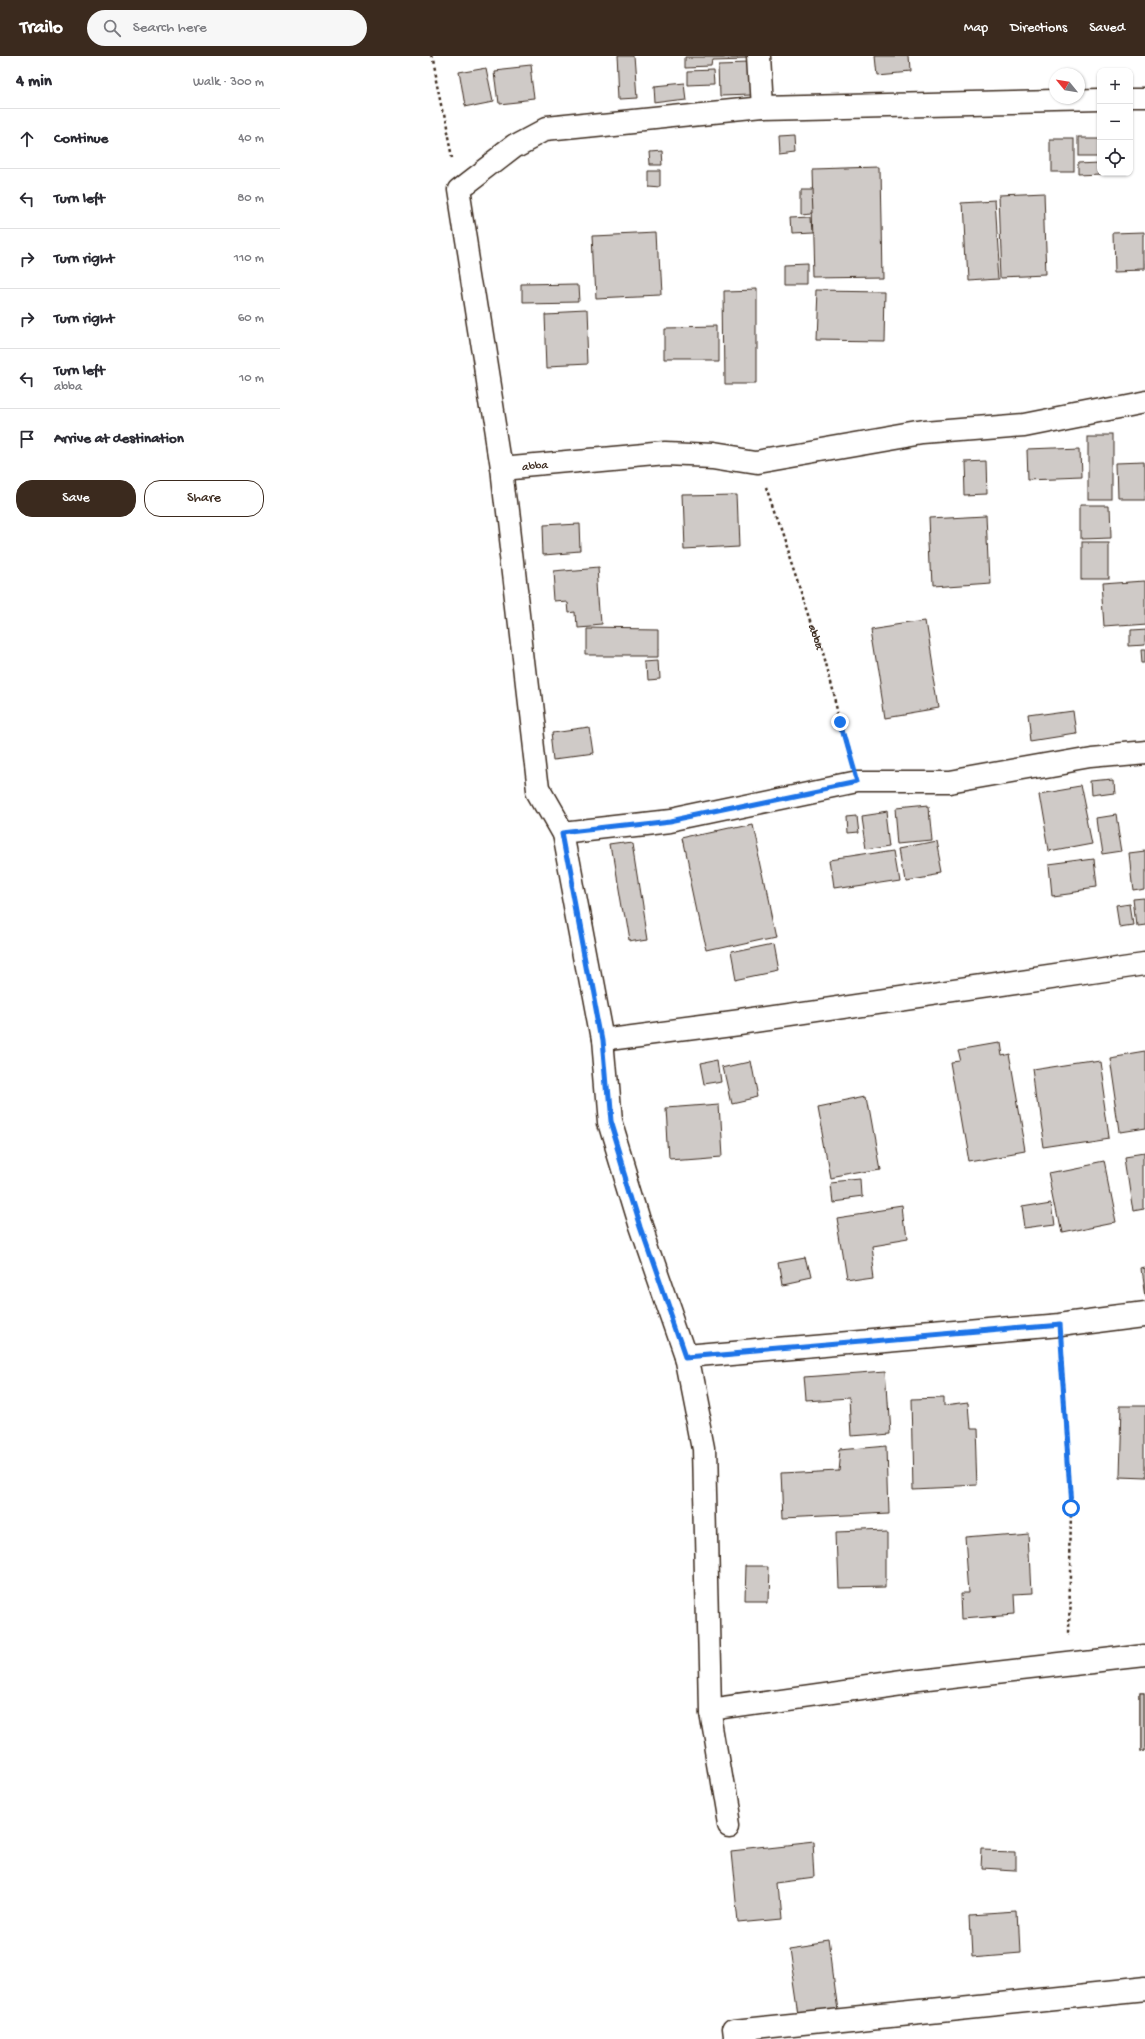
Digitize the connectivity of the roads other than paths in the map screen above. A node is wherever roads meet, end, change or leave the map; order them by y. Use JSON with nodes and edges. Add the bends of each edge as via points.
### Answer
{"nodes":[{"id":1,"x":759,"y":56,"type":"edge"},
{"id":2,"x":1133,"y":99,"type":"edge"},
{"id":3,"x":1145,"y":99,"type":"edge"},
{"id":4,"x":1097,"y":100,"type":"edge"},
{"id":5,"x":762,"y":108,"type":"junction"},
{"id":6,"x":1145,"y":401,"type":"edge"},
{"id":7,"x":502,"y":468,"type":"junction"},
{"id":8,"x":1145,"y":752,"type":"edge"},
{"id":9,"x":563,"y":833,"type":"junction"},
{"id":10,"x":1145,"y":962,"type":"edge"},
{"id":11,"x":602,"y":1040,"type":"junction"},
{"id":12,"x":1145,"y":1314,"type":"edge"},
{"id":13,"x":686,"y":1357,"type":"junction"},
{"id":14,"x":1145,"y":1656,"type":"edge"},
{"id":15,"x":710,"y":1710,"type":"junction"},
{"id":16,"x":728,"y":1823,"type":"dead end"},
{"id":17,"x":1145,"y":1989,"type":"edge"},
{"id":18,"x":735,"y":2039,"type":"edge"}],
"edges":[{"from":1,"to":5,"type":"street"},
{"from":2,"to":3,"type":"street"},
{"from":4,"to":5,"type":"street"},
{"from":5,"to":7,"type":"street","via":[[545,130],[515,146],[458,190]]},
{"from":6,"to":7,"type":"street","name":"abba","via":[[1024,425],[924,434],[757,462],[713,455],[667,453]]},
{"from":7,"to":9,"type":"street","via":[[539,791]]},
{"from":8,"to":9,"type":"street","via":[[1091,757],[949,782],[857,782],[670,821]]},
{"from":9,"to":11,"type":"street"},
{"from":10,"to":11,"type":"street"},
{"from":11,"to":13,"type":"street","via":[[609,1122],[641,1227]]},
{"from":12,"to":13,"type":"street","via":[[1059,1325]]},
{"from":13,"to":15,"type":"street","via":[[704,1448]]},
{"from":14,"to":15,"type":"street","via":[[917,1681]]},
{"from":15,"to":16,"type":"street"},
{"from":17,"to":18,"type":"street","via":[[734,2031]]}]}
